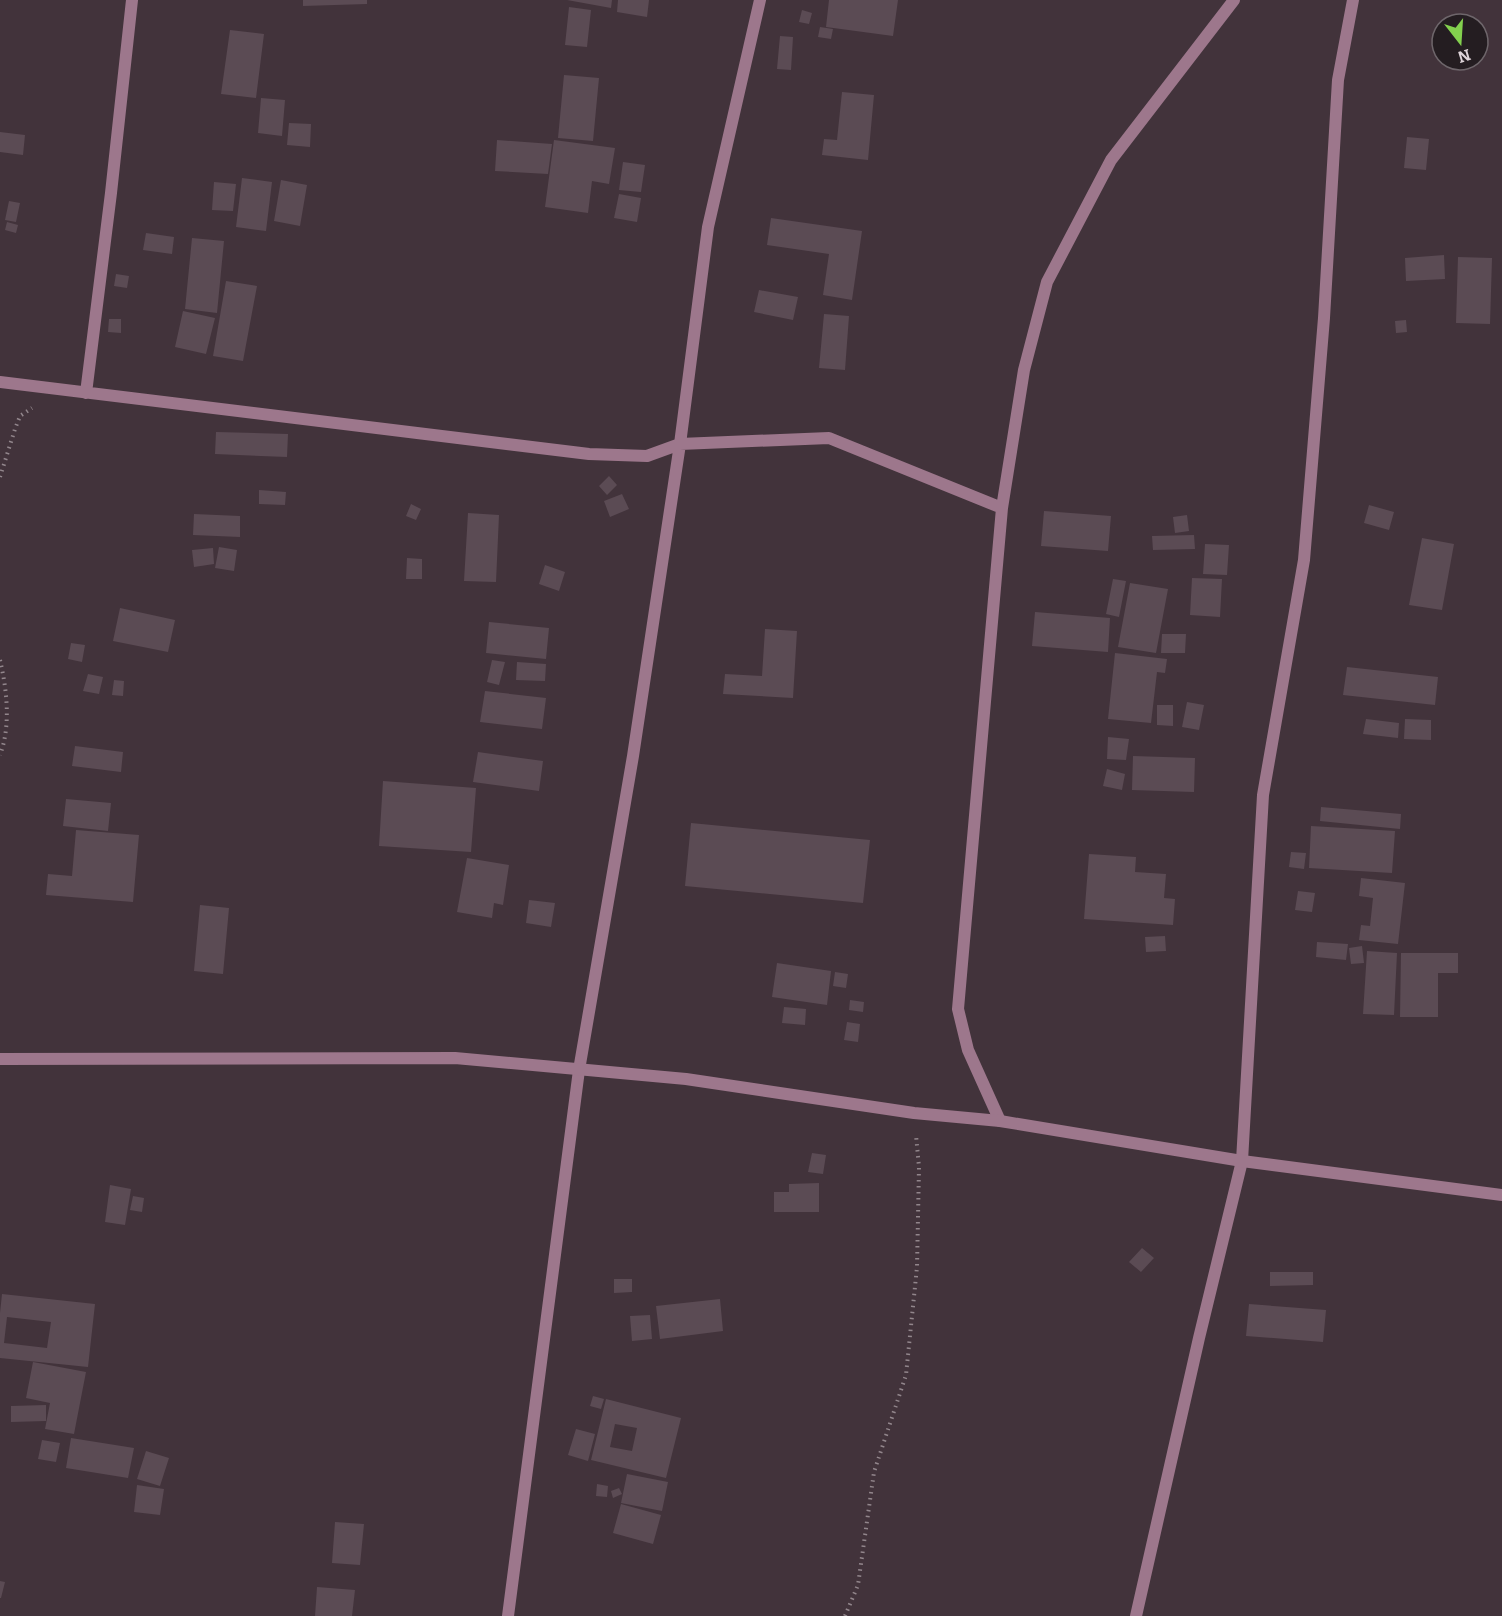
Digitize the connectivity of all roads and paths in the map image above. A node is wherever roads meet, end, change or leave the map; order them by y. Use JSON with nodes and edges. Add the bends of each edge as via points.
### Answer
{"nodes":[{"id":1,"x":132,"y":0,"type":"edge"},
{"id":2,"x":760,"y":0,"type":"edge"},
{"id":3,"x":1234,"y":0,"type":"edge"},
{"id":4,"x":1353,"y":0,"type":"edge"},
{"id":5,"x":0,"y":382,"type":"edge"},
{"id":6,"x":56,"y":389,"type":"junction"},
{"id":7,"x":86,"y":393,"type":"junction"},
{"id":8,"x":680,"y":444,"type":"junction"},
{"id":9,"x":0,"y":477,"type":"edge"},
{"id":10,"x":1002,"y":508,"type":"junction"},
{"id":11,"x":0,"y":660,"type":"edge"},
{"id":12,"x":0,"y":755,"type":"edge"},
{"id":13,"x":0,"y":1059,"type":"edge"},
{"id":14,"x":579,"y":1070,"type":"junction"},
{"id":15,"x":914,"y":1113,"type":"junction"},
{"id":16,"x":1000,"y":1120,"type":"junction"},
{"id":17,"x":1242,"y":1161,"type":"junction"},
{"id":18,"x":1502,"y":1195,"type":"edge"},
{"id":19,"x":508,"y":1616,"type":"edge"},
{"id":20,"x":845,"y":1616,"type":"edge"},
{"id":21,"x":1136,"y":1616,"type":"edge"}],
"edges":[{"from":1,"to":7,"type":"street"},
{"from":2,"to":8,"type":"street","via":[[708,227]]},
{"from":3,"to":10,"type":"street","via":[[1111,159],[1047,282],[1024,370]]},
{"from":4,"to":17,"type":"street","via":[[1338,80],[1304,560],[1263,795]]},
{"from":5,"to":6,"type":"street"},
{"from":6,"to":7,"type":"street"},
{"from":6,"to":9,"type":"path","via":[[20,416]]},
{"from":7,"to":8,"type":"street","via":[[589,454],[647,456]]},
{"from":8,"to":10,"type":"street","via":[[830,438]]},
{"from":8,"to":14,"type":"street","via":[[633,756]]},
{"from":10,"to":16,"type":"street","via":[[958,1009],[968,1050]]},
{"from":11,"to":12,"type":"path","via":[[7,719]]},
{"from":13,"to":14,"type":"street","via":[[455,1058]]},
{"from":14,"to":15,"type":"street","via":[[686,1079]]},
{"from":14,"to":19,"type":"street"},
{"from":15,"to":16,"type":"street"},
{"from":15,"to":20,"type":"path","via":[[919,1167],[917,1267],[906,1375],[874,1472],[858,1585]]},
{"from":16,"to":17,"type":"street"},
{"from":17,"to":18,"type":"street"},
{"from":17,"to":21,"type":"street"}]}
